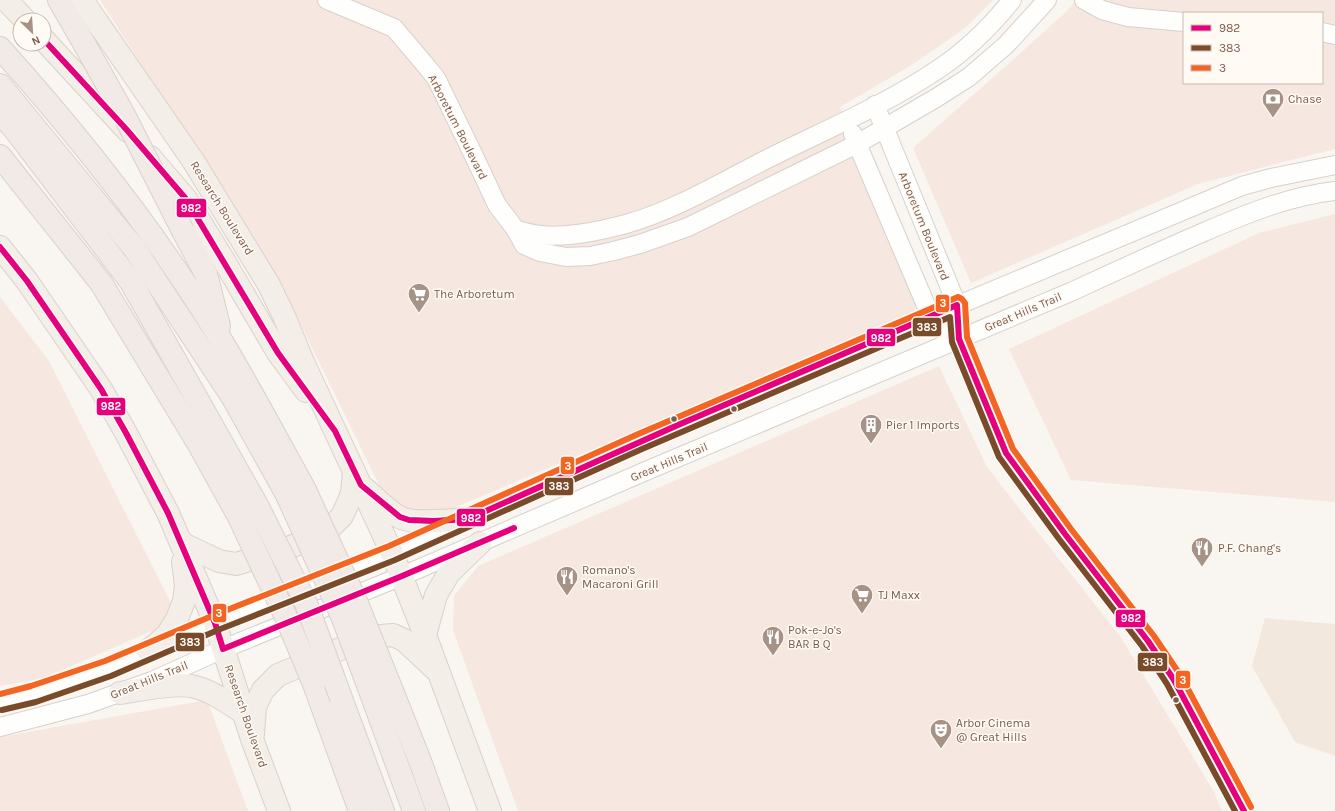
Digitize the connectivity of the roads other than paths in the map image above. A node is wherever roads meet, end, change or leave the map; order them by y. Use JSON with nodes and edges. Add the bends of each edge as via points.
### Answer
{"nodes":[{"id":1,"x":6,"y":0,"type":"edge"},
{"id":2,"x":59,"y":0,"type":"edge"},
{"id":3,"x":82,"y":0,"type":"edge"},
{"id":4,"x":327,"y":0,"type":"edge"},
{"id":5,"x":1012,"y":0,"type":"edge"},
{"id":6,"x":1048,"y":0,"type":"edge"},
{"id":7,"x":1084,"y":0,"type":"edge"},
{"id":8,"x":17,"y":12,"type":"edge"},
{"id":9,"x":1183,"y":22,"type":"edge"},
{"id":10,"x":1323,"y":32,"type":"edge"},
{"id":11,"x":1335,"y":35,"type":"edge"},
{"id":12,"x":0,"y":48,"type":"edge"},
{"id":13,"x":52,"y":49,"type":"edge"},
{"id":14,"x":0,"y":85,"type":"edge"},
{"id":15,"x":875,"y":106,"type":"junction"},
{"id":16,"x":0,"y":114,"type":"edge"},
{"id":17,"x":848,"y":119,"type":"junction"},
{"id":18,"x":884,"y":129,"type":"junction"},
{"id":19,"x":857,"y":144,"type":"junction"},
{"id":20,"x":3,"y":160,"type":"edge"},
{"id":21,"x":1335,"y":166,"type":"edge"},
{"id":22,"x":1335,"y":191,"type":"edge"},
{"id":23,"x":516,"y":230,"type":"junction"},
{"id":24,"x":0,"y":247,"type":"edge"},
{"id":25,"x":957,"y":305,"type":"junction"},
{"id":26,"x":931,"y":317,"type":"junction"},
{"id":27,"x":960,"y":339,"type":"junction"},
{"id":28,"x":223,"y":344,"type":"junction"},
{"id":29,"x":335,"y":431,"type":"junction"},
{"id":30,"x":357,"y":478,"type":"junction"},
{"id":31,"x":296,"y":492,"type":"junction"},
{"id":32,"x":468,"y":519,"type":"junction"},
{"id":33,"x":181,"y":543,"type":"junction"},
{"id":34,"x":480,"y":543,"type":"junction"},
{"id":35,"x":392,"y":553,"type":"junction"},
{"id":36,"x":402,"y":576,"type":"junction"},
{"id":37,"x":215,"y":623,"type":"junction"},
{"id":38,"x":425,"y":635,"type":"junction"},
{"id":39,"x":223,"y":649,"type":"junction"},
{"id":40,"x":148,"y":651,"type":"junction"},
{"id":41,"x":440,"y":674,"type":"junction"},
{"id":42,"x":379,"y":685,"type":"junction"},
{"id":43,"x":120,"y":693,"type":"junction"},
{"id":44,"x":0,"y":702,"type":"edge"},
{"id":45,"x":333,"y":703,"type":"junction"},
{"id":46,"x":244,"y":713,"type":"junction"},
{"id":47,"x":0,"y":727,"type":"edge"},
{"id":48,"x":252,"y":739,"type":"junction"},
{"id":49,"x":420,"y":761,"type":"junction"},
{"id":50,"x":279,"y":811,"type":"edge"},
{"id":51,"x":360,"y":811,"type":"edge"},
{"id":52,"x":383,"y":811,"type":"edge"},
{"id":53,"x":414,"y":811,"type":"edge"},
{"id":54,"x":438,"y":811,"type":"edge"},
{"id":55,"x":446,"y":811,"type":"edge"},
{"id":56,"x":490,"y":811,"type":"edge"},
{"id":57,"x":1244,"y":811,"type":"edge"}],
"edges":[{"from":1,"to":8,"type":"main road"},
{"from":2,"to":28,"type":"highway","bridge":true,"via":[[123,114],[206,274]]},
{"from":3,"to":29,"type":"main road","name":"Research Boulevard","via":[[194,162],[256,262],[284,316]]},
{"from":4,"to":23,"type":"street","name":"Arboretum Boulevard","via":[[394,28],[436,78],[497,205]]},
{"from":5,"to":15,"type":"street","via":[[983,32],[938,70]]},
{"from":6,"to":18,"type":"street","name":"Arboretum Boulevard","via":[[1006,45],[969,77]]},
{"from":7,"to":9,"type":"street","via":[[1102,10],[1128,17]]},
{"from":10,"to":11,"type":"street"},
{"from":12,"to":28,"type":"highway","via":[[41,93],[131,206]]},
{"from":13,"to":29,"type":"main road","name":"Research Boulevard","via":[[186,199],[278,353]]},
{"from":14,"to":31,"type":"highway","via":[[134,248]]},
{"from":15,"to":17,"type":"street"},
{"from":15,"to":18,"type":"street","name":"Arboretum Boulevard"},
{"from":16,"to":45,"type":"highway","bridge":true,"via":[[12,126],[131,282],[258,507],[306,603]]},
{"from":17,"to":19,"type":"street"},
{"from":17,"to":23,"type":"street","via":[[668,209],[642,219],[595,231],[565,235],[540,235]]},
{"from":18,"to":19,"type":"street","name":"Arboretum Boulevard"},
{"from":18,"to":25,"type":"street","name":"Arboretum Boulevard"},
{"from":19,"to":23,"type":"street","name":"Arboretum Boulevard","via":[[688,227],[614,251],[566,257],[540,252],[524,245]]},
{"from":19,"to":26,"type":"street"},
{"from":20,"to":45,"type":"highway","bridge":true,"via":[[101,283],[239,516],[286,617]]},
{"from":21,"to":25,"type":"street","via":[[1242,186]]},
{"from":22,"to":27,"type":"street","name":"Great Hills Trail","via":[[1293,198],[1250,212]]},
{"from":24,"to":33,"type":"main road","name":"Research Boulevard","via":[[101,389],[126,432]]},
{"from":25,"to":26,"type":"street"},
{"from":25,"to":27,"type":"street","name":"Arboretum Boulevard"},
{"from":26,"to":27,"type":"street"},
{"from":26,"to":32,"type":"street","via":[[678,425]]},
{"from":27,"to":34,"type":"street","name":"Great Hills Trail"},
{"from":27,"to":57,"type":"street","via":[[1006,453],[1148,641],[1174,680]]},
{"from":28,"to":31,"type":"highway"},
{"from":29,"to":30,"type":"main road","name":"Research Boulevard"},
{"from":30,"to":32,"type":"main road","via":[[400,517],[434,521]]},
{"from":30,"to":33,"type":"main road","via":[[342,516],[327,531],[286,549],[236,564],[219,561]]},
{"from":30,"to":35,"type":"main road","name":"Research Boulevard"},
{"from":31,"to":42,"type":"highway","bridge":true,"via":[[356,600]]},
{"from":32,"to":35,"type":"street"},
{"from":33,"to":37,"type":"main road","name":"Research Boulevard"},
{"from":33,"to":40,"type":"main road","via":[[186,585],[184,601],[167,635]]},
{"from":34,"to":36,"type":"street","name":"Great Hills Trail"},
{"from":34,"to":38,"type":"main road","via":[[449,573],[436,595]]},
{"from":35,"to":36,"type":"main road","name":"Research Boulevard"},
{"from":35,"to":37,"type":"street"},
{"from":36,"to":38,"type":"main road","name":"Research Boulevard"},
{"from":36,"to":39,"type":"street","name":"Great Hills Trail"},
{"from":37,"to":39,"type":"main road","name":"Research Boulevard"},
{"from":37,"to":40,"type":"street"},
{"from":38,"to":41,"type":"main road","name":"Research Boulevard"},
{"from":39,"to":43,"type":"street","name":"Great Hills Trail"},
{"from":39,"to":46,"type":"main road","name":"Research Boulevard"},
{"from":40,"to":44,"type":"street","via":[[33,694]]},
{"from":41,"to":48,"type":"main road","via":[[404,640],[393,635],[369,637],[278,676],[262,690],[255,707]]},
{"from":41,"to":56,"type":"main road","name":"Research Boulevard"},
{"from":42,"to":49,"type":"highway"},
{"from":42,"to":53,"type":"highway"},
{"from":43,"to":46,"type":"main road","via":[[170,686],[191,686],[211,693]]},
{"from":43,"to":47,"type":"street","name":"Great Hills Trail"},
{"from":45,"to":51,"type":"highway"},
{"from":45,"to":52,"type":"highway"},
{"from":46,"to":48,"type":"main road","name":"Research Boulevard"},
{"from":48,"to":50,"type":"main road","name":"Research Boulevard"},
{"from":49,"to":54,"type":"highway"},
{"from":49,"to":55,"type":"highway"}]}
